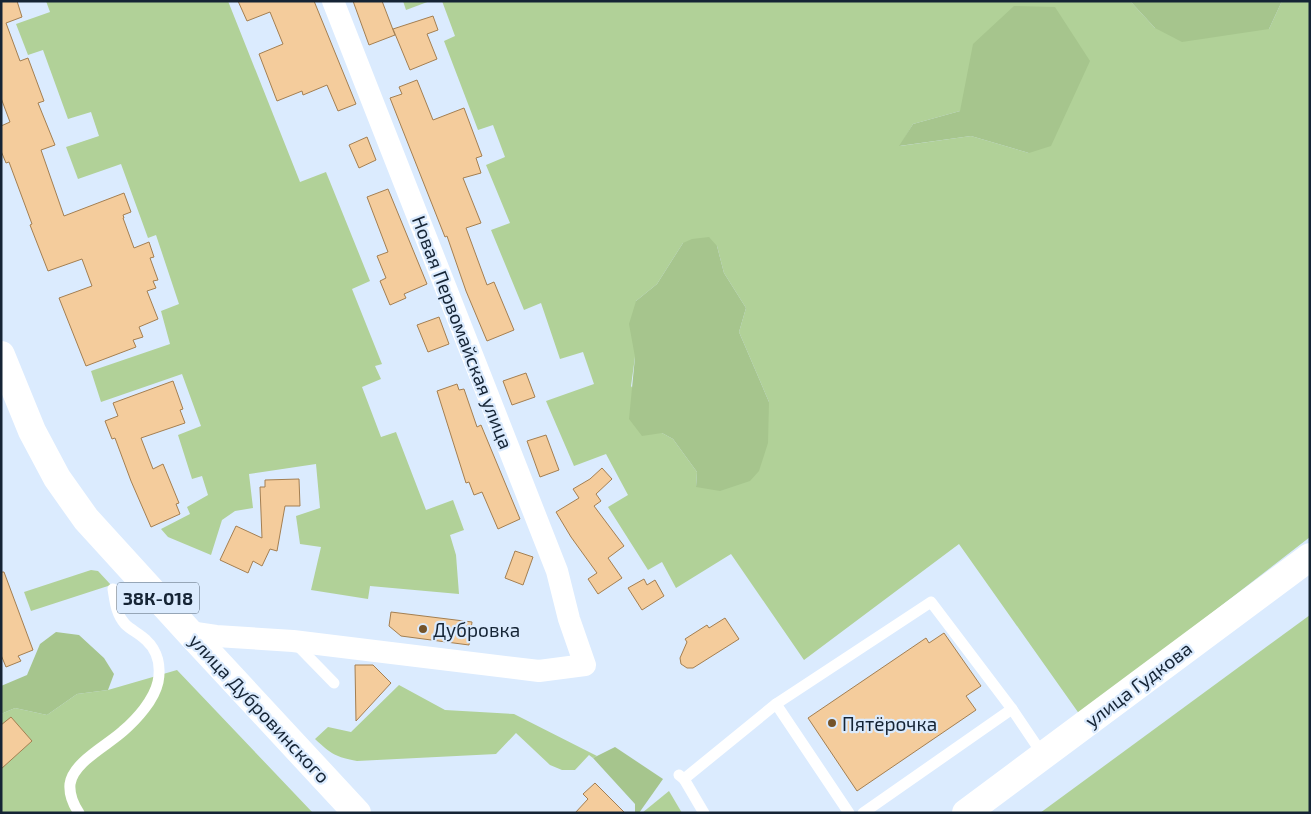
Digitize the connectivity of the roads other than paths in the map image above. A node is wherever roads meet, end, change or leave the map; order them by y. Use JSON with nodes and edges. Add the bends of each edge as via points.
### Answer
{"nodes":[{"id":1,"x":333,"y":1,"type":"edge"},
{"id":2,"x":1,"y":355,"type":"edge"},
{"id":3,"x":1310,"y":557,"type":"edge"},
{"id":4,"x":112,"y":589,"type":"dead end"},
{"id":5,"x":189,"y":632,"type":"junction"},
{"id":6,"x":293,"y":641,"type":"junction"},
{"id":7,"x":334,"y":682,"type":"dead end"},
{"id":8,"x":776,"y":704,"type":"junction"},
{"id":9,"x":1012,"y":709,"type":"junction"},
{"id":10,"x":1043,"y":755,"type":"junction"},
{"id":11,"x":79,"y":813,"type":"edge"},
{"id":12,"x":357,"y":813,"type":"edge"},
{"id":13,"x":704,"y":813,"type":"edge"},
{"id":14,"x":849,"y":813,"type":"edge"},
{"id":15,"x":863,"y":813,"type":"edge"},
{"id":16,"x":966,"y":813,"type":"edge"}],
"edges":[{"from":1,"to":6,"type":"street","name":"Новая Первомайская улица","via":[[557,571],[585,665],[539,671]]},
{"from":2,"to":5,"type":"main road","name":"улица Дубровинского","number":"38К-018","via":[[32,431],[57,478],[86,519]]},
{"from":3,"to":10,"type":"main road","name":"улица Гудкова"},
{"from":4,"to":11,"type":"lane","via":[[116,610],[125,624],[147,640],[156,652],[160,667],[158,683],[147,705],[75,773],[70,784],[72,800]]},
{"from":5,"to":6,"type":"street"},
{"from":5,"to":12,"type":"main road","name":"улица Дубровинского","number":"38К-018"},
{"from":6,"to":7,"type":"lane"},
{"from":8,"to":9,"type":"lane","via":[[931,602]]},
{"from":8,"to":13,"type":"lane","via":[[682,777]]},
{"from":8,"to":14,"type":"lane"},
{"from":9,"to":10,"type":"lane"},
{"from":9,"to":15,"type":"lane"},
{"from":10,"to":16,"type":"main road","name":"улица Гудкова"}]}
